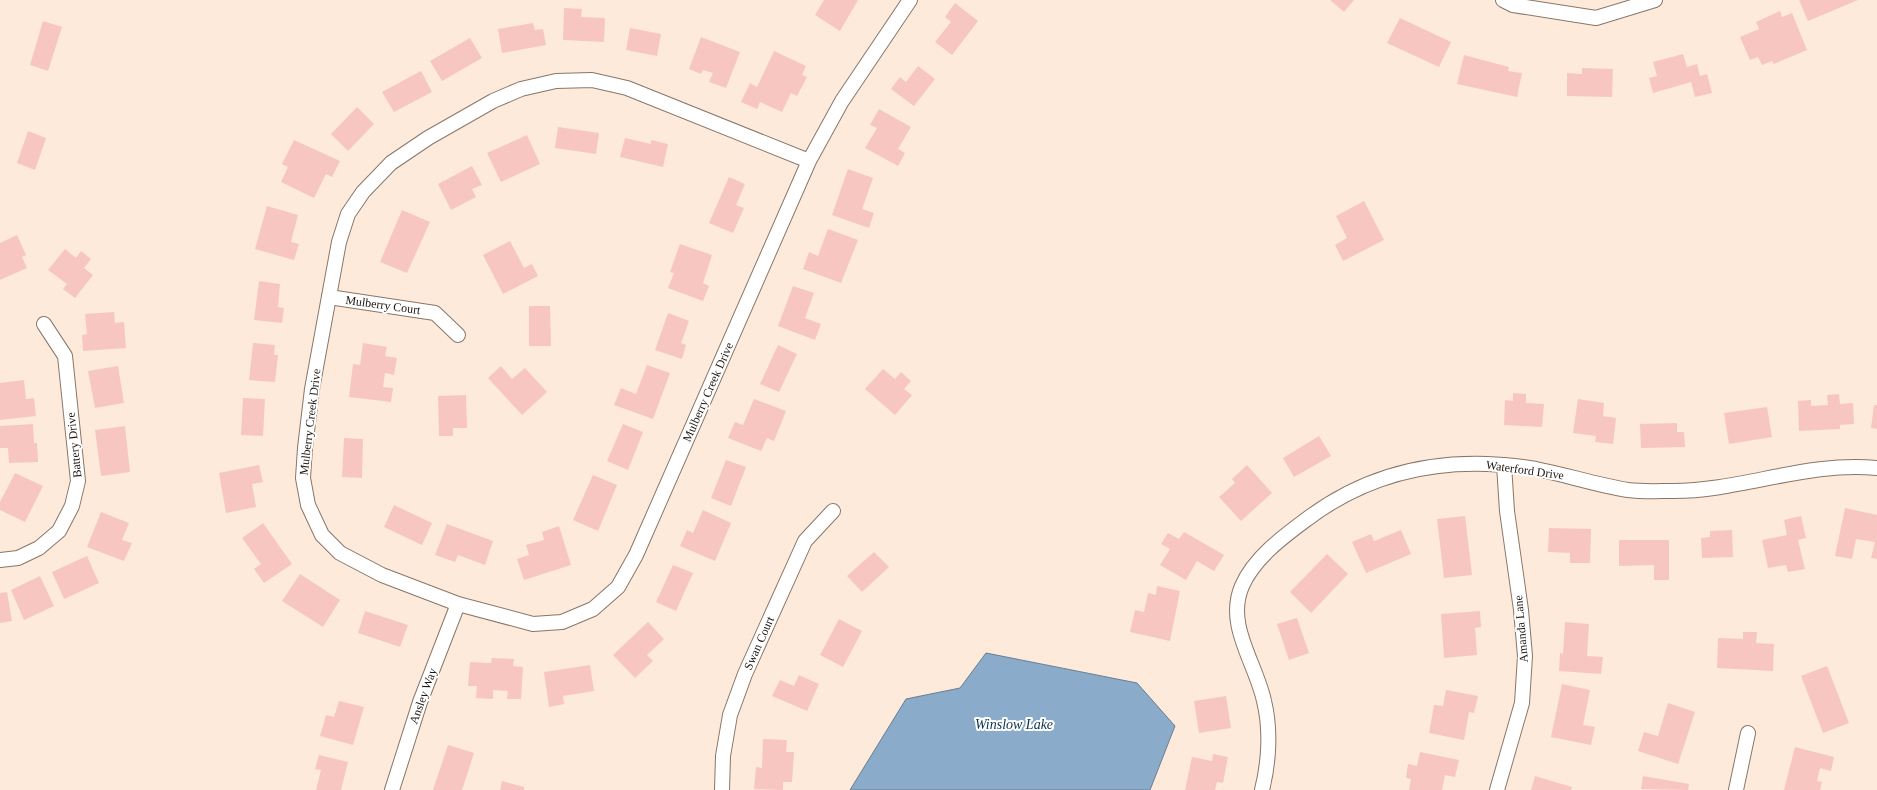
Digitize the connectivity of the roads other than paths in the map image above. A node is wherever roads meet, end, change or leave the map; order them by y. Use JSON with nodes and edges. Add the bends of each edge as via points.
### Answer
{"nodes":[{"id":1,"x":910,"y":0,"type":"edge"},
{"id":2,"x":1502,"y":0,"type":"edge"},
{"id":3,"x":1654,"y":0,"type":"edge"},
{"id":4,"x":809,"y":161,"type":"junction"},
{"id":5,"x":329,"y":297,"type":"junction"},
{"id":6,"x":44,"y":324,"type":"dead end"},
{"id":7,"x":458,"y":334,"type":"dead end"},
{"id":8,"x":1504,"y":464,"type":"junction"},
{"id":9,"x":1877,"y":468,"type":"edge"},
{"id":10,"x":833,"y":511,"type":"dead end"},
{"id":11,"x":0,"y":560,"type":"edge"},
{"id":12,"x":458,"y":604,"type":"junction"},
{"id":13,"x":1748,"y":733,"type":"dead end"},
{"id":14,"x":392,"y":790,"type":"edge"},
{"id":15,"x":722,"y":790,"type":"edge"},
{"id":16,"x":1262,"y":790,"type":"edge"},
{"id":17,"x":1498,"y":790,"type":"edge"},
{"id":18,"x":1736,"y":790,"type":"edge"}],
"edges":[{"from":1,"to":4,"type":"street","name":"Mulberry Creek Drive","via":[[842,101]]},
{"from":2,"to":3,"type":"street","via":[[1513,5],[1596,18]]},
{"from":4,"to":5,"type":"street","name":"Mulberry Creek Drive","via":[[627,88],[592,80],[556,81],[521,89],[428,138],[391,163],[363,192],[348,214],[339,242]]},
{"from":4,"to":12,"type":"street","name":"Mulberry Creek Drive","via":[[648,528],[618,587],[593,609],[562,622],[533,624]]},
{"from":5,"to":7,"type":"street","name":"Mulberry Court","via":[[435,313]]},
{"from":5,"to":12,"type":"street","name":"Mulberry Creek Drive","via":[[305,448],[303,478],[308,505],[322,535],[340,553],[382,575]]},
{"from":6,"to":11,"type":"street","name":"Battery Drive","via":[[64,356],[78,481],[72,506],[59,531],[25,555]]},
{"from":8,"to":9,"type":"street","name":"Waterford Drive","via":[[1629,490],[1675,491],[1714,488],[1801,470],[1850,466]]},
{"from":8,"to":16,"type":"street","name":"Waterford Drive","via":[[1424,467],[1382,477],[1334,499],[1259,561],[1242,585],[1236,610],[1240,634],[1264,702],[1268,735]]},
{"from":8,"to":17,"type":"street","name":"Amanda Lane","via":[[1506,511],[1525,656],[1522,703]]},
{"from":10,"to":15,"type":"street","name":"Swan Court","via":[[805,541],[745,674],[730,715],[723,756]]},
{"from":12,"to":14,"type":"street","name":"Ansley Way","via":[[420,702]]},
{"from":13,"to":18,"type":"street"}]}
